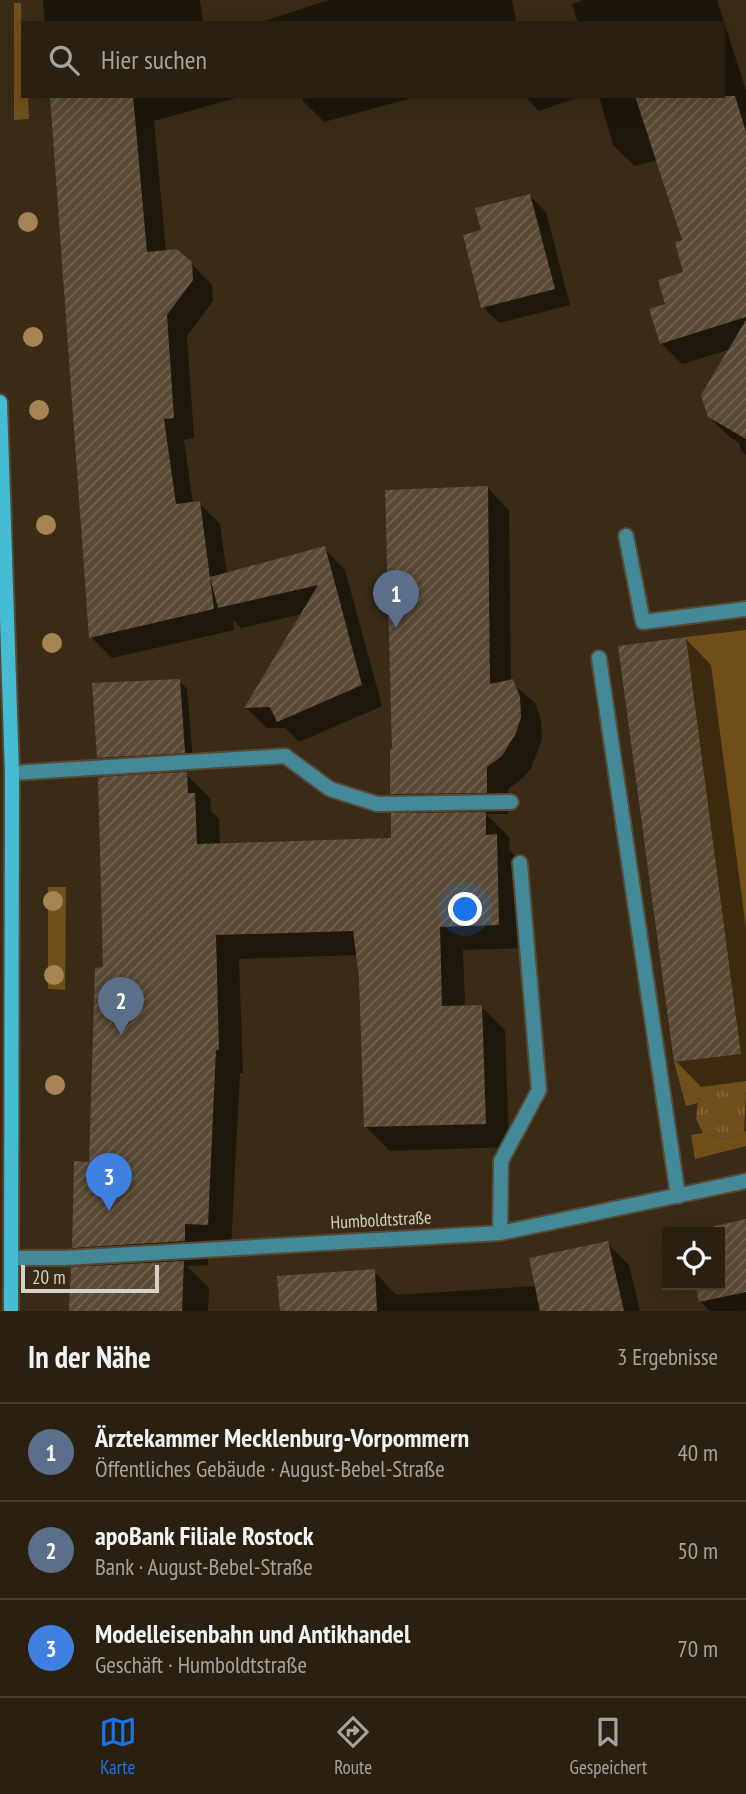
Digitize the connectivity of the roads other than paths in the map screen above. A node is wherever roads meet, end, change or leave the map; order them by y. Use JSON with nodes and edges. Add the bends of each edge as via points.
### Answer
{"nodes":[{"id":1,"x":0,"y":402,"type":"edge"},
{"id":2,"x":626,"y":536,"type":"dead end"},
{"id":3,"x":746,"y":609,"type":"edge"},
{"id":4,"x":599,"y":658,"type":"dead end"},
{"id":5,"x":12,"y":773,"type":"junction"},
{"id":6,"x":511,"y":802,"type":"dead end"},
{"id":7,"x":520,"y":863,"type":"dead end"},
{"id":8,"x":746,"y":1181,"type":"edge"},
{"id":9,"x":678,"y":1196,"type":"junction"},
{"id":10,"x":500,"y":1233,"type":"junction"},
{"id":11,"x":13,"y":1258,"type":"junction"},
{"id":12,"x":11,"y":1311,"type":"edge"}],
"edges":[{"from":1,"to":5,"type":"main road"},
{"from":2,"to":3,"type":"street","via":[[642,622]]},
{"from":4,"to":9,"type":"street"},
{"from":5,"to":6,"type":"street","via":[[285,756],[330,789],[377,804]]},
{"from":5,"to":11,"type":"main road"},
{"from":7,"to":10,"type":"street","via":[[539,1090],[501,1161]]},
{"from":8,"to":9,"type":"street","name":"Humboldtstraße"},
{"from":9,"to":10,"type":"street","name":"Humboldtstraße"},
{"from":10,"to":11,"type":"street","name":"Humboldtstraße"},
{"from":11,"to":12,"type":"main road"}]}
